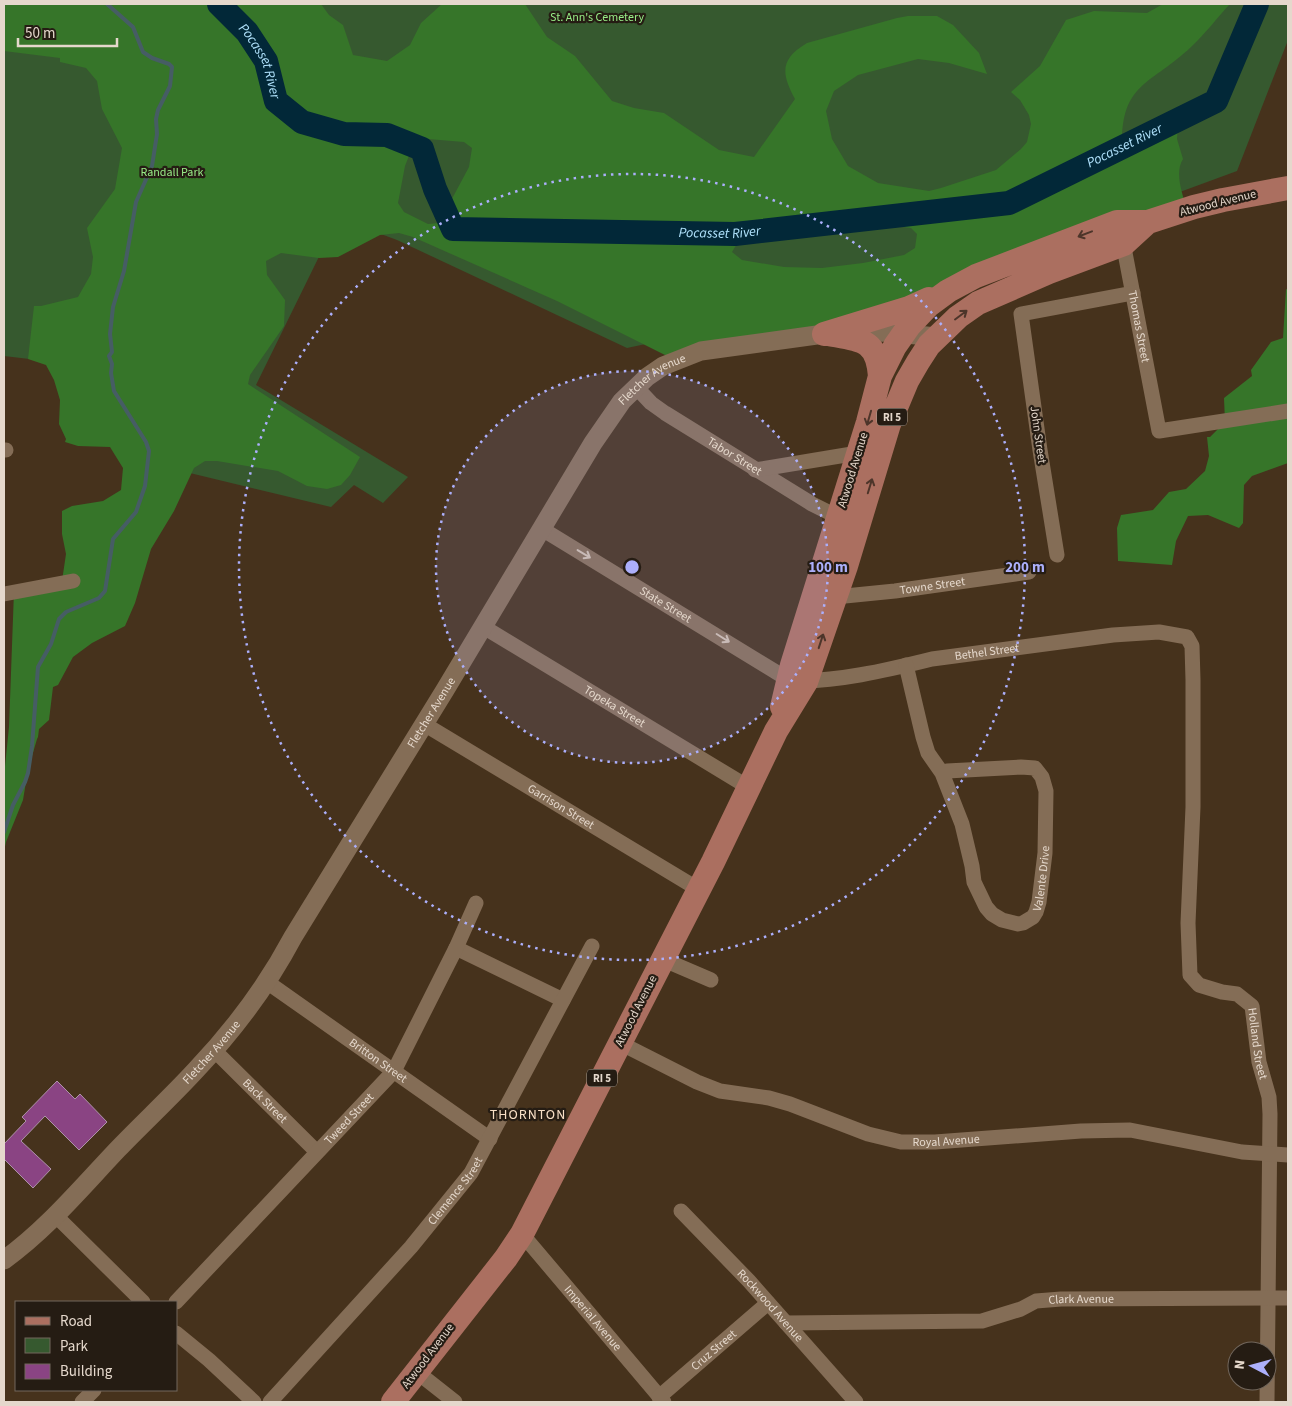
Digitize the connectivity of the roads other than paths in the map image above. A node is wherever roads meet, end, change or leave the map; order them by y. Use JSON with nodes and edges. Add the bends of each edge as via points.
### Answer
{"nodes":[{"id":1,"x":1288,"y":188,"type":"edge"},
{"id":2,"x":1117,"y":222,"type":"junction"},
{"id":3,"x":1148,"y":222,"type":"junction"},
{"id":4,"x":1124,"y":244,"type":"junction"},
{"id":5,"x":948,"y":291,"type":"junction"},
{"id":6,"x":1133,"y":293,"type":"junction"},
{"id":7,"x":824,"y":334,"type":"junction"},
{"id":8,"x":903,"y":334,"type":"junction"},
{"id":9,"x":937,"y":338,"type":"junction"},
{"id":10,"x":880,"y":376,"type":"junction"},
{"id":11,"x":636,"y":387,"type":"junction"},
{"id":12,"x":1288,"y":411,"type":"edge"},
{"id":13,"x":858,"y":453,"type":"junction"},
{"id":14,"x":755,"y":470,"type":"junction"},
{"id":15,"x":838,"y":517,"type":"junction"},
{"id":16,"x":542,"y":529,"type":"junction"},
{"id":17,"x":1058,"y":555,"type":"dead end"},
{"id":18,"x":1029,"y":572,"type":"dead end"},
{"id":19,"x":73,"y":581,"type":"dead end"},
{"id":20,"x":4,"y":594,"type":"edge"},
{"id":21,"x":835,"y":597,"type":"junction"},
{"id":22,"x":482,"y":626,"type":"junction"},
{"id":23,"x":1187,"y":636,"type":"joint"},
{"id":24,"x":906,"y":665,"type":"junction"},
{"id":25,"x":798,"y":681,"type":"junction"},
{"id":26,"x":424,"y":724,"type":"junction"},
{"id":27,"x":942,"y":773,"type":"junction"},
{"id":28,"x":748,"y":787,"type":"junction"},
{"id":29,"x":698,"y":889,"type":"junction"},
{"id":30,"x":476,"y":903,"type":"dead end"},
{"id":31,"x":592,"y":946,"type":"dead end"},
{"id":32,"x":456,"y":948,"type":"junction"},
{"id":33,"x":662,"y":958,"type":"junction"},
{"id":34,"x":710,"y":980,"type":"dead end"},
{"id":35,"x":267,"y":982,"type":"junction"},
{"id":36,"x":563,"y":1000,"type":"junction"},
{"id":37,"x":620,"y":1042,"type":"junction"},
{"id":38,"x":214,"y":1050,"type":"junction"},
{"id":39,"x":394,"y":1071,"type":"junction"},
{"id":40,"x":490,"y":1140,"type":"junction"},
{"id":41,"x":317,"y":1152,"type":"junction"},
{"id":42,"x":1269,"y":1154,"type":"junction"},
{"id":43,"x":1288,"y":1155,"type":"edge"},
{"id":44,"x":681,"y":1211,"type":"dead end"},
{"id":45,"x":56,"y":1216,"type":"junction"},
{"id":46,"x":522,"y":1234,"type":"junction"},
{"id":47,"x":4,"y":1260,"type":"edge"},
{"id":48,"x":1269,"y":1297,"type":"junction"},
{"id":49,"x":1288,"y":1298,"type":"edge"},
{"id":50,"x":142,"y":1301,"type":"edge"},
{"id":51,"x":177,"y":1301,"type":"edge"},
{"id":52,"x":768,"y":1303,"type":"junction"},
{"id":53,"x":786,"y":1323,"type":"junction"},
{"id":54,"x":178,"y":1334,"type":"edge"},
{"id":55,"x":417,"y":1372,"type":"junction"},
{"id":56,"x":93,"y":1391,"type":"edge"},
{"id":57,"x":662,"y":1400,"type":"edge"},
{"id":58,"x":82,"y":1402,"type":"edge"},
{"id":59,"x":254,"y":1402,"type":"edge"},
{"id":60,"x":270,"y":1402,"type":"edge"},
{"id":61,"x":393,"y":1402,"type":"edge"},
{"id":62,"x":455,"y":1402,"type":"edge"},
{"id":63,"x":856,"y":1402,"type":"edge"},
{"id":64,"x":1267,"y":1402,"type":"edge"}],
"edges":[{"from":1,"to":3,"type":"main road","name":"Atwood Avenue","number":"RI 5","via":[[1194,207]]},
{"from":2,"to":3,"type":"main road","name":"Atwood Avenue","number":"RI 5"},
{"from":2,"to":4,"type":"street","name":"Thomas Street"},
{"from":2,"to":5,"type":"main road","name":"Atwood Avenue","number":"RI 5","one_way":true,"via":[[976,276]]},
{"from":3,"to":4,"type":"main road","name":"Atwood Avenue","number":"RI 5"},
{"from":4,"to":6,"type":"street","name":"Thomas Street"},
{"from":9,"to":4,"type":"main road","name":"Atwood Avenue","number":"RI 5","one_way":true,"via":[[978,303]]},
{"from":5,"to":7,"type":"main road","via":[[909,308]]},
{"from":5,"to":8,"type":"main road","name":"Atwood Avenue","number":"RI 5","via":[[929,305]]},
{"from":6,"to":12,"type":"street","name":"Thomas Street","via":[[1159,431]]},
{"from":6,"to":17,"type":"street","name":"John Street","via":[[1022,314]]},
{"from":7,"to":8,"type":"street","name":"Fletcher Avenue"},
{"from":7,"to":10,"type":"main road","via":[[865,342],[874,351]]},
{"from":7,"to":11,"type":"street","name":"Fletcher Avenue","via":[[700,351],[663,366]]},
{"from":8,"to":9,"type":"street","name":"Fletcher Avenue"},
{"from":8,"to":10,"type":"main road","name":"Atwood Avenue","number":"RI 5"},
{"from":21,"to":9,"type":"main road","name":"Atwood Avenue","number":"RI 5","one_way":true,"via":[[893,415],[907,380]]},
{"from":10,"to":13,"type":"main road","name":"Atwood Avenue","number":"RI 5","one_way":true},
{"from":11,"to":14,"type":"street","name":"Tabor Street","via":[[665,413]]},
{"from":11,"to":16,"type":"street","name":"Fletcher Avenue","via":[[622,401],[593,443]]},
{"from":13,"to":14,"type":"street"},
{"from":13,"to":15,"type":"main road","name":"Atwood Avenue","number":"RI 5"},
{"from":14,"to":15,"type":"street","name":"Tabor Street"},
{"from":15,"to":25,"type":"main road","name":"Atwood Avenue","number":"RI 5"},
{"from":16,"to":22,"type":"street","name":"Fletcher Avenue"},
{"from":16,"to":25,"type":"street","name":"State Street","one_way":true},
{"from":18,"to":21,"type":"street","name":"Towne Street"},
{"from":19,"to":20,"type":"street"},
{"from":25,"to":21,"type":"main road","name":"Atwood Avenue","number":"RI 5","one_way":true},
{"from":22,"to":26,"type":"street","name":"Fletcher Avenue"},
{"from":22,"to":28,"type":"street","name":"Topeka Street"},
{"from":23,"to":24,"type":"street","name":"Bethel Street","via":[[1159,632],[1113,635],[932,658]]},
{"from":23,"to":42,"type":"street","name":"Holland Street","via":[[1192,646],[1190,975],[1199,985],[1237,994],[1252,1006],[1259,1062],[1269,1097]]},
{"from":24,"to":25,"type":"street","name":"Bethel Street"},
{"from":24,"to":27,"type":"street","name":"Valente Drive","via":[[928,753]]},
{"from":25,"to":28,"type":"main road","name":"Atwood Avenue","number":"RI 5"},
{"from":26,"to":29,"type":"street","name":"Garrison Street"},
{"from":26,"to":35,"type":"street","name":"Fletcher Avenue"},
{"from":27,"to":27,"type":"street","name":"Valente Drive","via":[[962,824],[974,882],[986,907],[1002,920],[1023,924],[1033,917],[1039,902],[1045,844],[1046,791],[1042,777],[1035,768],[1020,767]]},
{"from":28,"to":29,"type":"main road","name":"Atwood Avenue","number":"RI 5"},
{"from":29,"to":33,"type":"main road","name":"Atwood Avenue","number":"RI 5"},
{"from":30,"to":32,"type":"street","name":"Tweed Street"},
{"from":31,"to":36,"type":"street","name":"Clemence Street"},
{"from":32,"to":36,"type":"street"},
{"from":32,"to":39,"type":"street","name":"Tweed Street"},
{"from":33,"to":34,"type":"street"},
{"from":33,"to":37,"type":"main road","name":"Atwood Avenue","number":"RI 5"},
{"from":35,"to":38,"type":"street","name":"Fletcher Avenue"},
{"from":35,"to":39,"type":"street","name":"Britton Street"},
{"from":36,"to":40,"type":"street","name":"Clemence Street"},
{"from":37,"to":42,"type":"street","name":"Royal Avenue","via":[[720,1091],[769,1098],[868,1134],[901,1142],[1130,1130]]},
{"from":37,"to":46,"type":"main road","name":"Atwood Avenue","number":"RI 5"},
{"from":38,"to":41,"type":"street","name":"Back Street"},
{"from":38,"to":45,"type":"street","name":"Fletcher Avenue"},
{"from":39,"to":40,"type":"street","name":"Britton Street"},
{"from":39,"to":41,"type":"street","name":"Tweed Street"},
{"from":40,"to":60,"type":"street","name":"Clemence Street","via":[[471,1173],[411,1247]]},
{"from":41,"to":51,"type":"street","name":"Tweed Street"},
{"from":42,"to":43,"type":"street","name":"Royal Avenue"},
{"from":42,"to":48,"type":"street","name":"Holland Street"},
{"from":44,"to":52,"type":"street","name":"Rockwood Avenue"},
{"from":45,"to":47,"type":"street","name":"Fletcher Avenue"},
{"from":45,"to":50,"type":"street"},
{"from":46,"to":55,"type":"main road","name":"Atwood Avenue","number":"RI 5"},
{"from":46,"to":57,"type":"street","name":"Imperial Avenue"},
{"from":48,"to":49,"type":"street","name":"Clark Avenue"},
{"from":48,"to":53,"type":"street","name":"Clark Avenue","via":[[1061,1299],[1036,1302],[982,1321]]},
{"from":48,"to":64,"type":"street","name":"Holland Street"},
{"from":52,"to":53,"type":"street","name":"Rockwood Avenue"},
{"from":52,"to":57,"type":"street","name":"Cruz Street"},
{"from":53,"to":63,"type":"street","name":"Rockwood Avenue"},
{"from":54,"to":59,"type":"street"},
{"from":55,"to":61,"type":"main road","name":"Atwood Avenue","number":"RI 5"},
{"from":55,"to":62,"type":"street"},
{"from":56,"to":58,"type":"street"}]}
